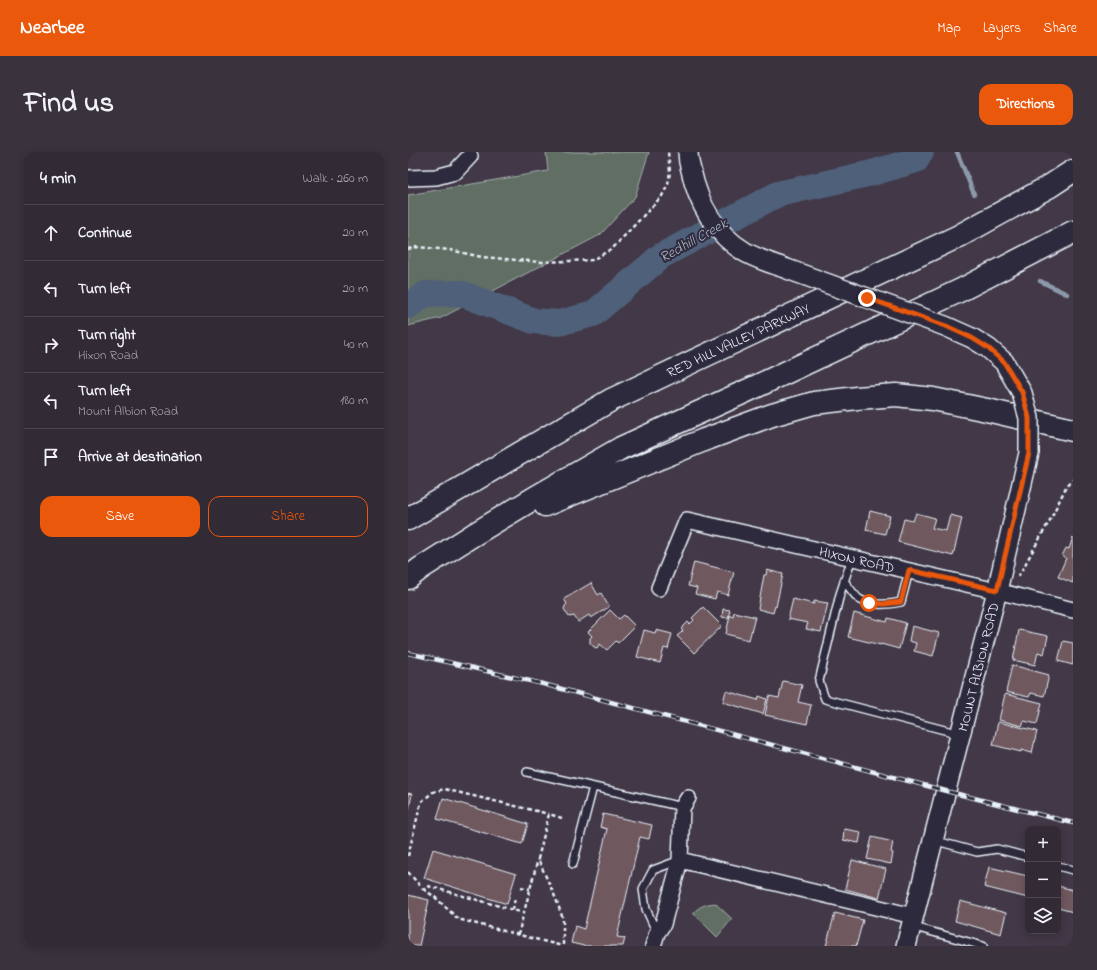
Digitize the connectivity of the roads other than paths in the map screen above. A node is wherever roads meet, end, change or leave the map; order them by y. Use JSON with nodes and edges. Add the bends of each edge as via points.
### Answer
{"nodes":[{"id":1,"x":688,"y":152,"type":"edge"},
{"id":2,"x":470,"y":156,"type":"dead end"},
{"id":3,"x":1073,"y":171,"type":"edge"},
{"id":4,"x":408,"y":178,"type":"edge"},
{"id":5,"x":1073,"y":232,"type":"edge"},
{"id":6,"x":1073,"y":430,"type":"edge"},
{"id":7,"x":514,"y":510,"type":"junction"},
{"id":8,"x":408,"y":519,"type":"edge"},
{"id":9,"x":852,"y":558,"type":"junction"},
{"id":10,"x":909,"y":570,"type":"junction"},
{"id":11,"x":408,"y":578,"type":"edge"},
{"id":12,"x":844,"y":582,"type":"junction"},
{"id":13,"x":659,"y":588,"type":"dead end"},
{"id":14,"x":997,"y":590,"type":"junction"},
{"id":15,"x":1073,"y":610,"type":"edge"},
{"id":16,"x":960,"y":734,"type":"junction"},
{"id":17,"x":527,"y":772,"type":"dead end"},
{"id":18,"x":593,"y":787,"type":"junction"},
{"id":19,"x":686,"y":802,"type":"joint"},
{"id":20,"x":933,"y":840,"type":"junction"},
{"id":21,"x":1025,"y":856,"type":"edge"},
{"id":22,"x":680,"y":860,"type":"junction"},
{"id":23,"x":573,"y":864,"type":"dead end"},
{"id":24,"x":1061,"y":867,"type":"edge"},
{"id":25,"x":1073,"y":870,"type":"edge"},
{"id":26,"x":912,"y":921,"type":"junction"},
{"id":27,"x":655,"y":940,"type":"edge"},
{"id":28,"x":906,"y":946,"type":"edge"},
{"id":29,"x":983,"y":946,"type":"edge"}],
"edges":[{"from":1,"to":14,"type":"street","name":"MOUNT ALBION ROAD","bridge":true,"via":[[697,193],[706,212],[718,229],[746,252],[946,326],[972,338],[1004,362],[1022,392],[1029,418],[1029,453]]},
{"from":2,"to":4,"type":"street","via":[[454,172],[436,177]]},
{"from":3,"to":8,"type":"highway","name":"RED HILL VALLEY PARKWAY","via":[[959,236],[611,400]]},
{"from":5,"to":7,"type":"highway","via":[[961,290],[621,448]]},
{"from":6,"to":7,"type":"highway","via":[[933,399],[896,395],[814,403],[772,415],[704,440],[542,506]]},
{"from":7,"to":11,"type":"highway"},
{"from":9,"to":10,"type":"street","name":"HIXON ROAD"},
{"from":9,"to":12,"type":"lane"},
{"from":9,"to":13,"type":"street","name":"HIXON ROAD","via":[[687,520]]},
{"from":10,"to":12,"type":"lane","via":[[901,602],[897,603],[869,603],[859,598]]},
{"from":10,"to":14,"type":"street","name":"HIXON ROAD"},
{"from":12,"to":16,"type":"lane","via":[[818,681],[826,699]]},
{"from":14,"to":15,"type":"street","name":"HIXON ROAD"},
{"from":14,"to":16,"type":"street","name":"MOUNT ALBION ROAD"},
{"from":16,"to":20,"type":"street","name":"MOUNT ALBION ROAD"},
{"from":17,"to":18,"type":"lane"},
{"from":18,"to":19,"type":"lane"},
{"from":18,"to":23,"type":"lane"},
{"from":19,"to":22,"type":"street"},
{"from":20,"to":21,"type":"lane","via":[[977,852],[997,849]]},
{"from":20,"to":26,"type":"street","name":"MOUNT ALBION ROAD"},
{"from":22,"to":26,"type":"street"},
{"from":22,"to":27,"type":"street","via":[[664,924]]},
{"from":22,"to":27,"type":"lane","via":[[653,870],[643,888],[646,910]]},
{"from":24,"to":25,"type":"lane"},
{"from":26,"to":28,"type":"street","name":"MOUNT ALBION ROAD"},
{"from":26,"to":29,"type":"lane"}]}
